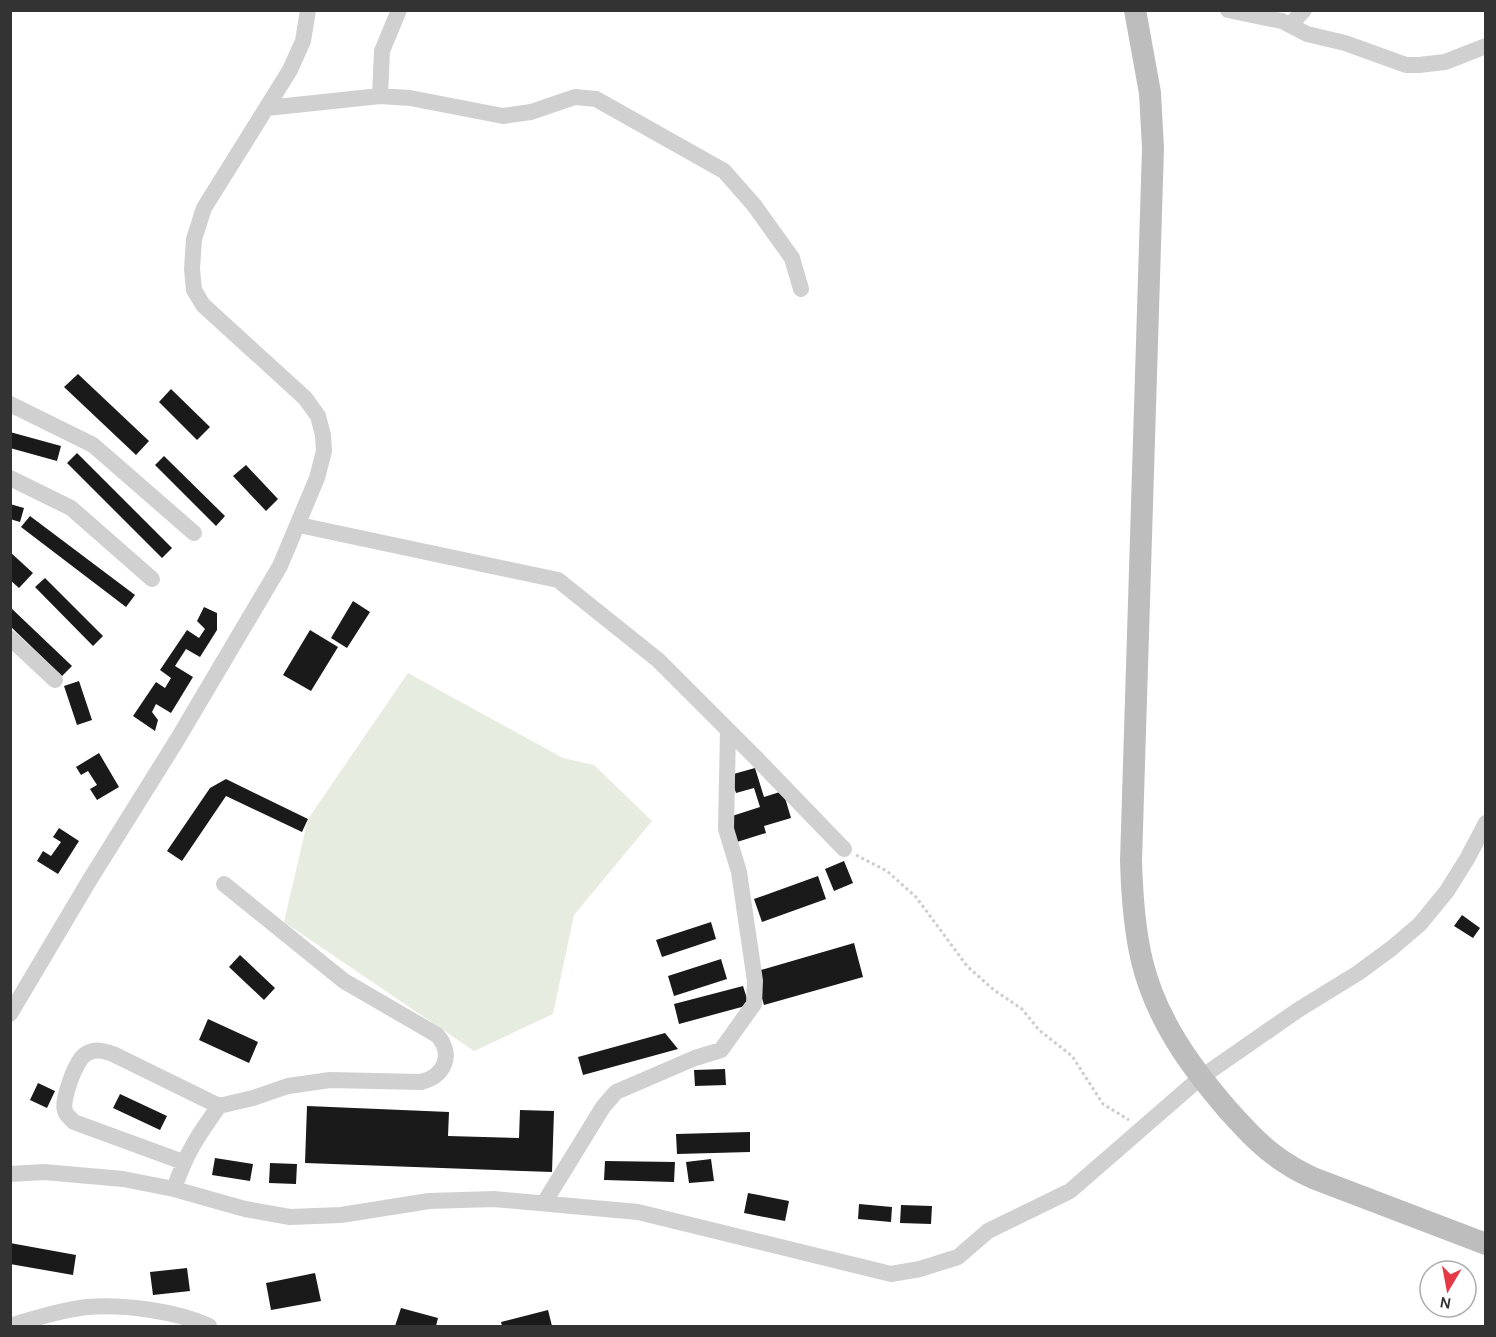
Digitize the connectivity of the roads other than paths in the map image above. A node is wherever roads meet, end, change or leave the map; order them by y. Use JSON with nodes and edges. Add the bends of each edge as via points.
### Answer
{"nodes":[{"id":1,"x":308,"y":10,"type":"edge"},
{"id":2,"x":399,"y":10,"type":"edge"},
{"id":3,"x":1135,"y":10,"type":"edge"},
{"id":4,"x":1228,"y":10,"type":"edge"},
{"id":5,"x":1304,"y":10,"type":"edge"},
{"id":6,"x":1291,"y":24,"type":"junction"},
{"id":7,"x":1485,"y":46,"type":"edge"},
{"id":8,"x":380,"y":96,"type":"junction"},
{"id":9,"x":267,"y":108,"type":"junction"},
{"id":10,"x":801,"y":289,"type":"dead end"},
{"id":11,"x":10,"y":404,"type":"edge"},
{"id":12,"x":10,"y":478,"type":"edge"},
{"id":13,"x":299,"y":525,"type":"junction"},
{"id":14,"x":194,"y":533,"type":"dead end"},
{"id":15,"x":152,"y":579,"type":"dead end"},
{"id":16,"x":10,"y":638,"type":"edge"},
{"id":17,"x":55,"y":680,"type":"dead end"},
{"id":18,"x":728,"y":730,"type":"junction"},
{"id":19,"x":1485,"y":823,"type":"edge"},
{"id":20,"x":844,"y":849,"type":"road end"},
{"id":21,"x":224,"y":884,"type":"dead end"},
{"id":22,"x":10,"y":1014,"type":"edge"},
{"id":23,"x":1200,"y":1078,"type":"junction"},
{"id":24,"x":219,"y":1106,"type":"junction"},
{"id":25,"x":183,"y":1162,"type":"junction"},
{"id":26,"x":10,"y":1174,"type":"edge"},
{"id":27,"x":174,"y":1189,"type":"junction"},
{"id":28,"x":544,"y":1203,"type":"junction"},
{"id":29,"x":1485,"y":1244,"type":"edge"},
{"id":30,"x":10,"y":1326,"type":"edge"},
{"id":31,"x":209,"y":1326,"type":"edge"}],
"edges":[{"from":1,"to":9,"type":"street","via":[[303,41]]},
{"from":2,"to":8,"type":"street","via":[[382,51]]},
{"from":3,"to":23,"type":"main road","via":[[1150,93],[1153,148],[1131,861],[1133,910],[1142,962],[1159,1011]]},
{"from":4,"to":6,"type":"street"},
{"from":5,"to":6,"type":"street"},
{"from":6,"to":7,"type":"street","via":[[1307,34],[1406,65],[1445,62]]},
{"from":8,"to":9,"type":"street"},
{"from":8,"to":10,"type":"street","via":[[503,116],[531,112],[575,97],[597,99],[724,171],[792,258]]},
{"from":9,"to":13,"type":"street","via":[[204,208],[194,239],[193,279],[194,290],[203,305],[305,398],[318,416],[324,451]]},
{"from":11,"to":14,"type":"street","via":[[93,445]]},
{"from":12,"to":15,"type":"street","via":[[71,508]]},
{"from":13,"to":18,"type":"street","via":[[558,580],[658,660]]},
{"from":13,"to":22,"type":"street","via":[[280,566]]},
{"from":16,"to":17,"type":"street"},
{"from":18,"to":20,"type":"street"},
{"from":18,"to":28,"type":"street","via":[[726,828],[739,872],[755,981],[754,1004],[720,1050],[616,1092]]},
{"from":19,"to":23,"type":"street","via":[[1447,891],[1419,924],[1358,973]]},
{"from":21,"to":24,"type":"street","via":[[344,981],[437,1035],[447,1054],[441,1071],[433,1079],[421,1082],[330,1080],[288,1086]]},
{"from":23,"to":28,"type":"street","via":[[1070,1191],[988,1231],[958,1257],[920,1269],[891,1274],[638,1212]]},
{"from":23,"to":29,"type":"main road","via":[[1243,1127],[1289,1166]]},
{"from":24,"to":25,"type":"street"},
{"from":24,"to":25,"type":"street","via":[[113,1054],[99,1050],[78,1060],[64,1102],[65,1112],[74,1122]]},
{"from":25,"to":27,"type":"street"},
{"from":26,"to":27,"type":"street","via":[[44,1172],[123,1179]]},
{"from":27,"to":28,"type":"street","via":[[290,1217],[341,1215],[429,1201],[494,1199]]},
{"from":30,"to":31,"type":"street","via":[[87,1307],[143,1309]]}]}
